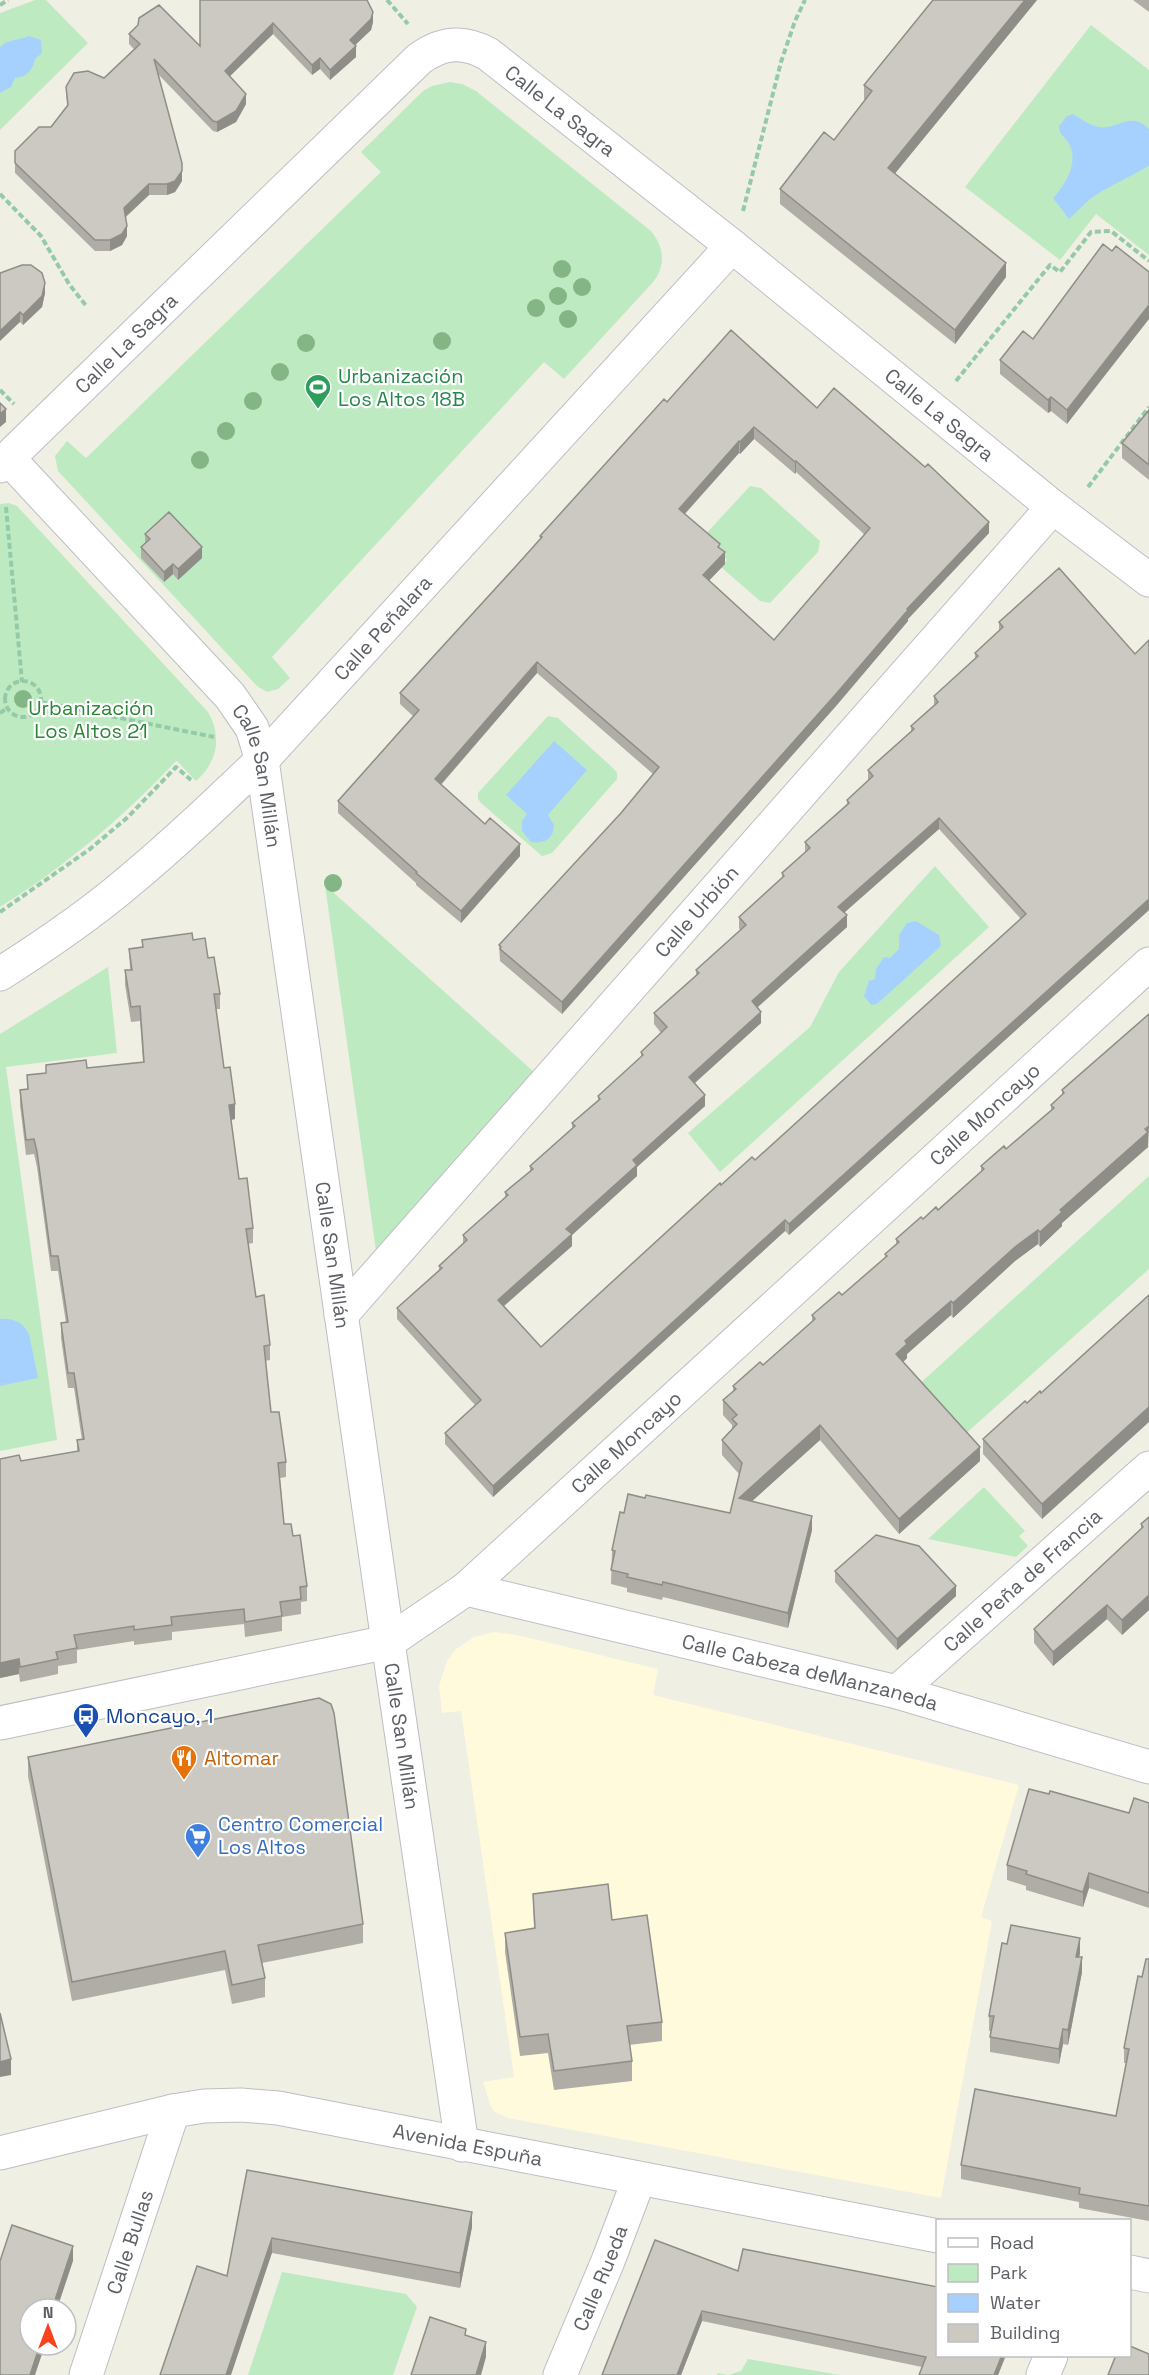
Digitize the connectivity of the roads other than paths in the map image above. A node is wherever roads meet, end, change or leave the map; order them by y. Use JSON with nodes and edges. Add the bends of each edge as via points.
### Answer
{"nodes":[{"id":1,"x":732,"y":246,"type":"junction"},
{"id":2,"x":4,"y":462,"type":"edge"},
{"id":3,"x":1053,"y":507,"type":"junction"},
{"id":4,"x":1149,"y":580,"type":"edge"},
{"id":5,"x":262,"y":759,"type":"junction"},
{"id":6,"x":1149,"y":964,"type":"edge"},
{"id":7,"x":0,"y":974,"type":"edge"},
{"id":8,"x":341,"y":1315,"type":"junction"},
{"id":9,"x":1149,"y":1468,"type":"edge"},
{"id":10,"x":466,"y":1589,"type":"junction"},
{"id":11,"x":388,"y":1642,"type":"junction"},
{"id":12,"x":897,"y":1692,"type":"junction"},
{"id":13,"x":0,"y":1723,"type":"edge"},
{"id":14,"x":1149,"y":1767,"type":"edge"},
{"id":15,"x":174,"y":2111,"type":"junction"},
{"id":16,"x":462,"y":2145,"type":"junction"},
{"id":17,"x":0,"y":2153,"type":"edge"},
{"id":18,"x":639,"y":2179,"type":"junction"},
{"id":19,"x":936,"y":2236,"type":"edge"},
{"id":20,"x":1131,"y":2272,"type":"edge"},
{"id":21,"x":1149,"y":2276,"type":"edge"},
{"id":22,"x":1050,"y":2357,"type":"edge"},
{"id":23,"x":86,"y":2375,"type":"edge"},
{"id":24,"x":560,"y":2375,"type":"edge"},
{"id":25,"x":1043,"y":2375,"type":"edge"}],
"edges":[{"from":1,"to":2,"type":"street","name":"Calle La Sagra","via":[[488,54],[475,46],[445,45],[419,59]]},
{"from":1,"to":3,"type":"street","name":"Calle La Sagra"},
{"from":1,"to":5,"type":"street","name":"Calle Peñalara"},
{"from":2,"to":5,"type":"street","name":"Calle San Millán","via":[[230,696],[252,728]]},
{"from":3,"to":4,"type":"street","name":"Calle La Sagra"},
{"from":3,"to":8,"type":"street","name":"Calle Urbión"},
{"from":5,"to":7,"type":"street","name":"Calle Peñalara","via":[[125,885]]},
{"from":5,"to":8,"type":"street","name":"Calle San Millán"},
{"from":6,"to":10,"type":"street","name":"Calle Moncayo"},
{"from":8,"to":11,"type":"street","name":"Calle San Millán"},
{"from":9,"to":12,"type":"street","name":"Calle Peña de Francia"},
{"from":10,"to":11,"type":"street","name":"Calle Moncayo"},
{"from":10,"to":12,"type":"street","name":"Calle Cabeza deManzaneda"},
{"from":11,"to":13,"type":"street","name":"Calle Moncayo"},
{"from":11,"to":16,"type":"street","name":"Calle San Millán"},
{"from":12,"to":14,"type":"street","name":"Calle Cabeza deManzaneda"},
{"from":15,"to":16,"type":"street","name":"Avenida Espuña","via":[[204,2106],[278,2108]]},
{"from":15,"to":17,"type":"street","name":"Avenida Espuña"},
{"from":15,"to":23,"type":"street","name":"Calle Bullas"},
{"from":16,"to":18,"type":"street","name":"Avenida Espuña"},
{"from":18,"to":19,"type":"street","name":"Avenida Espuña"},
{"from":18,"to":24,"type":"street","name":"Calle Rueda"},
{"from":20,"to":21,"type":"street"},
{"from":22,"to":25,"type":"street"}]}
